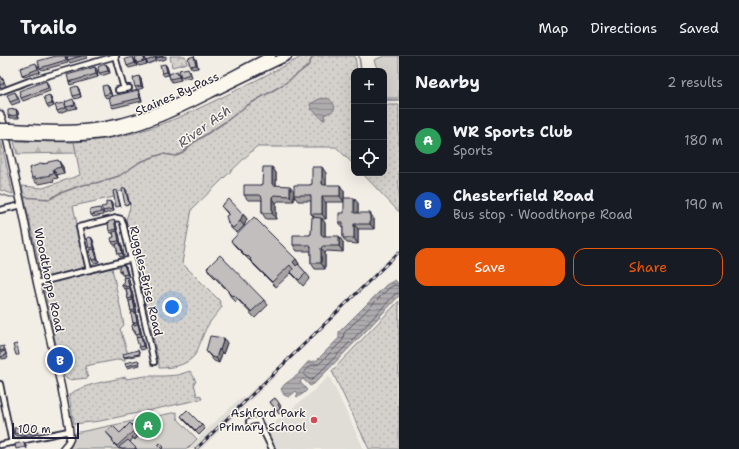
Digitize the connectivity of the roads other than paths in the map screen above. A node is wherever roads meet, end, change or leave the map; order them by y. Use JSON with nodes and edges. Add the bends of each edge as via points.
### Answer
{"nodes":[{"id":1,"x":115,"y":56,"type":"edge"},
{"id":2,"x":271,"y":56,"type":"edge"},
{"id":3,"x":287,"y":56,"type":"edge"},
{"id":4,"x":129,"y":88,"type":"dead end"},
{"id":5,"x":0,"y":92,"type":"edge"},
{"id":6,"x":0,"y":114,"type":"edge"},
{"id":7,"x":0,"y":128,"type":"edge"},
{"id":8,"x":11,"y":132,"type":"junction"},
{"id":9,"x":0,"y":135,"type":"edge"},
{"id":10,"x":21,"y":200,"type":"junction"},
{"id":11,"x":0,"y":210,"type":"edge"},
{"id":12,"x":132,"y":259,"type":"junction"},
{"id":13,"x":89,"y":270,"type":"junction"},
{"id":14,"x":37,"y":283,"type":"junction"},
{"id":15,"x":154,"y":362,"type":"dead end"},
{"id":16,"x":0,"y":384,"type":"edge"},
{"id":17,"x":249,"y":422,"type":"dead end"},
{"id":18,"x":69,"y":431,"type":"junction"},
{"id":19,"x":12,"y":443,"type":"junction"},
{"id":20,"x":0,"y":445,"type":"edge"},
{"id":21,"x":63,"y":449,"type":"edge"},
{"id":22,"x":272,"y":449,"type":"edge"}],
"edges":[{"from":1,"to":4,"type":"street","via":[[121,90]]},
{"from":1,"to":5,"type":"street"},
{"from":2,"to":8,"type":"highway","name":"Staines By-Pass","via":[[180,102],[136,119],[80,129]]},
{"from":3,"to":8,"type":"highway","name":"Staines By-Pass","via":[[162,117],[123,129],[77,136]]},
{"from":6,"to":10,"type":"street","name":"Woodthorpe Road"},
{"from":7,"to":8,"type":"highway","name":"Staines By-Pass","bridge":true},
{"from":8,"to":9,"type":"highway","name":"Staines By-Pass","bridge":true},
{"from":10,"to":11,"type":"street"},
{"from":10,"to":14,"type":"street","name":"Woodthorpe Road"},
{"from":12,"to":13,"type":"street"},
{"from":12,"to":13,"type":"street","name":"Ruggles-Brise Road","via":[[121,219],[79,227]]},
{"from":12,"to":15,"type":"street","name":"Ruggles-Brise Road"},
{"from":13,"to":14,"type":"street"},
{"from":14,"to":18,"type":"street","name":"Woodthorpe Road"},
{"from":16,"to":19,"type":"street"},
{"from":17,"to":22,"type":"street","via":[[258,420]]},
{"from":18,"to":19,"type":"street"},
{"from":18,"to":21,"type":"street","name":"Woodthorpe Road","via":[[70,439]]},
{"from":19,"to":20,"type":"street"}]}
